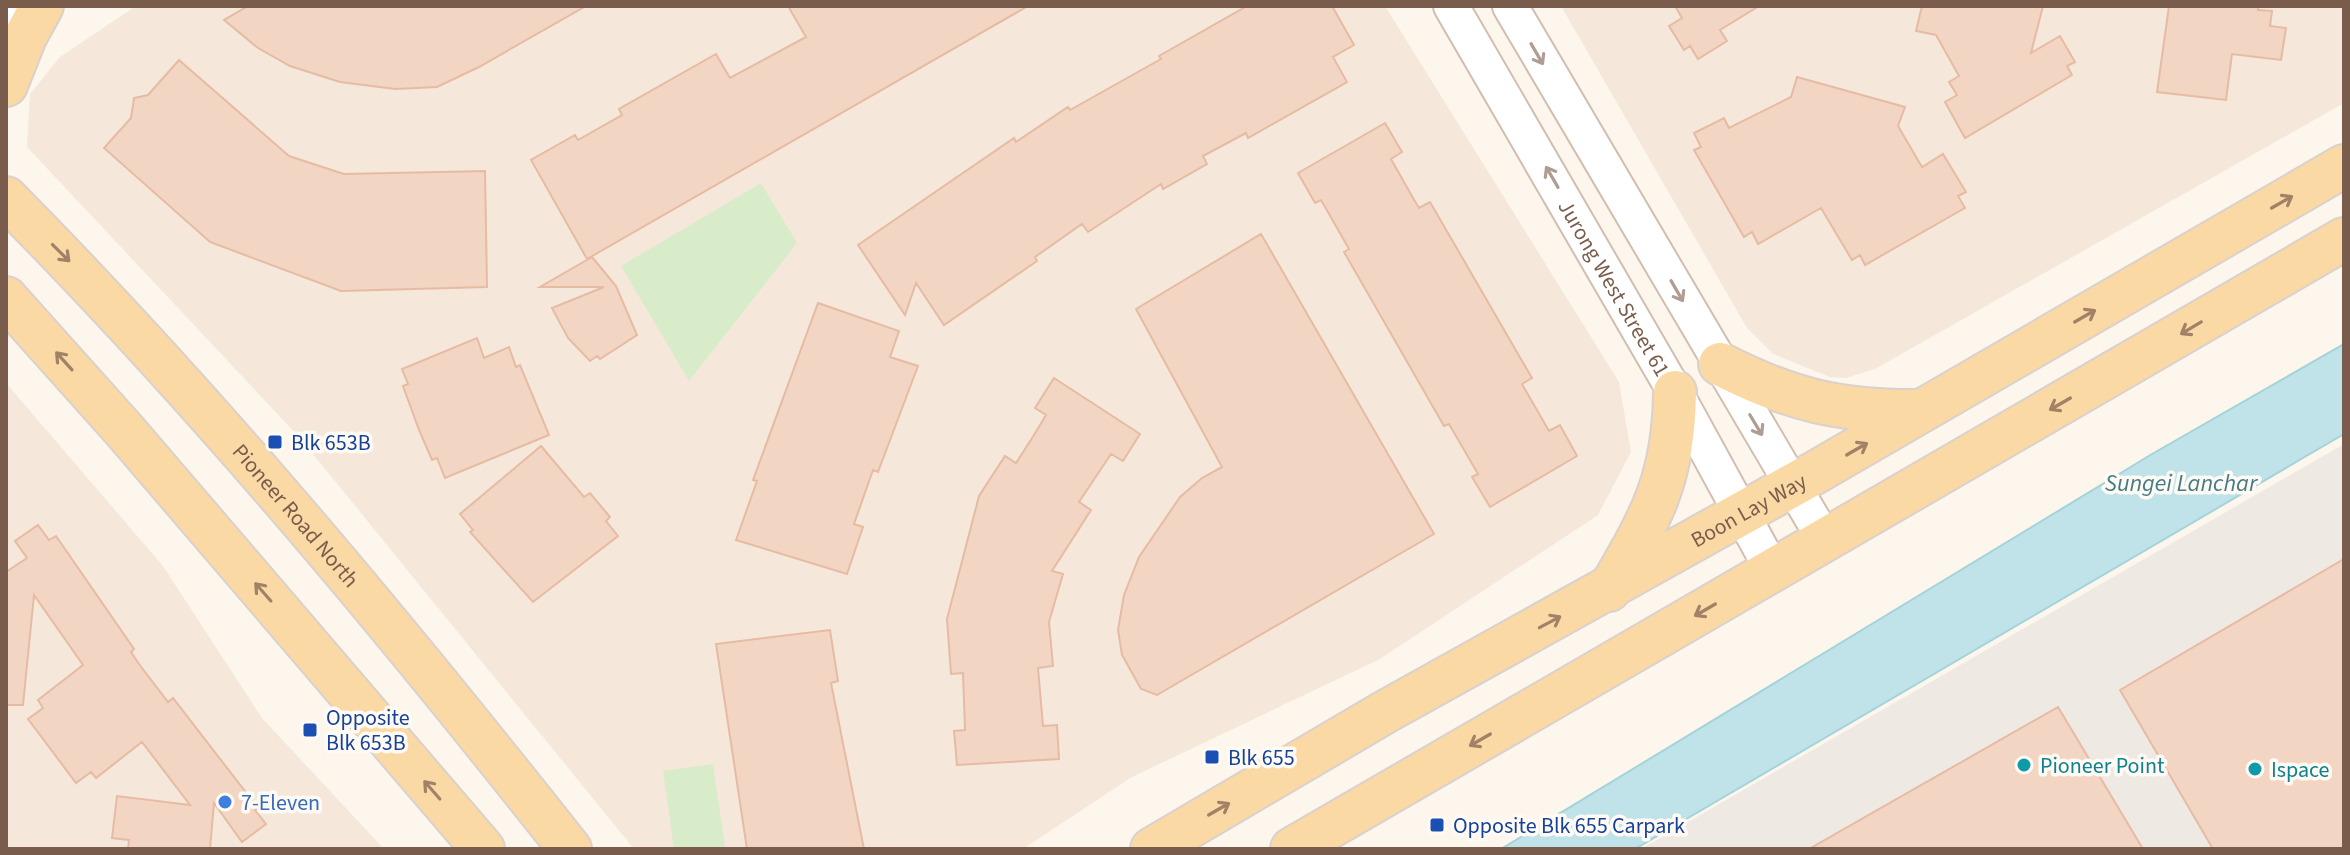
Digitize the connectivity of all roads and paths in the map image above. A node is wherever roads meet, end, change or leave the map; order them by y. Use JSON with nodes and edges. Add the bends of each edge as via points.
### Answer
{"nodes":[{"id":1,"x":23,"y":6,"type":"edge"},
{"id":2,"x":42,"y":6,"type":"edge"},
{"id":3,"x":1451,"y":6,"type":"edge"},
{"id":4,"x":1510,"y":6,"type":"edge"},
{"id":5,"x":6,"y":16,"type":"edge"},
{"id":6,"x":6,"y":85,"type":"edge"},
{"id":7,"x":2344,"y":166,"type":"edge"},
{"id":8,"x":6,"y":198,"type":"edge"},
{"id":9,"x":2344,"y":239,"type":"edge"},
{"id":10,"x":6,"y":298,"type":"edge"},
{"id":11,"x":1720,"y":364,"type":"junction"},
{"id":12,"x":1675,"y":392,"type":"junction"},
{"id":13,"x":1921,"y":411,"type":"junction"},
{"id":14,"x":1793,"y":485,"type":"junction"},
{"id":15,"x":1740,"y":515,"type":"junction"},
{"id":16,"x":1825,"y":540,"type":"junction"},
{"id":17,"x":1773,"y":571,"type":"junction"},
{"id":18,"x":1609,"y":591,"type":"junction"},
{"id":19,"x":483,"y":849,"type":"edge"},
{"id":20,"x":570,"y":849,"type":"edge"},
{"id":21,"x":1152,"y":849,"type":"edge"},
{"id":22,"x":1292,"y":849,"type":"edge"}],
"edges":[{"from":1,"to":5,"type":"street"},
{"from":2,"to":6,"type":"main road"},
{"from":12,"to":3,"type":"street","name":"Jurong West Street 61","one_way":true},
{"from":4,"to":11,"type":"street","one_way":true},
{"from":13,"to":7,"type":"main road","name":"Boon Lay Way","one_way":true},
{"from":8,"to":20,"type":"main road","name":"Pioneer Road North","one_way":true,"via":[[81,273],[315,537]]},
{"from":9,"to":16,"type":"main road","one_way":true},
{"from":19,"to":10,"type":"main road","one_way":true},
{"from":11,"to":13,"type":"main road","via":[[1810,403],[1867,412]]},
{"from":11,"to":14,"type":"street","one_way":true},
{"from":12,"to":15,"type":"street","name":"Jurong West Street 61"},
{"from":12,"to":18,"type":"main road","via":[[1675,435],[1666,478],[1655,510]]},
{"from":14,"to":13,"type":"main road","name":"Boon Lay Way","one_way":true},
{"from":14,"to":15,"type":"main road","name":"Boon Lay Way"},
{"from":14,"to":16,"type":"street"},
{"from":15,"to":17,"type":"street","name":"Jurong West Street 61"},
{"from":15,"to":18,"type":"main road","name":"Boon Lay Way"},
{"from":16,"to":17,"type":"main road"},
{"from":17,"to":22,"type":"main road","one_way":true},
{"from":21,"to":18,"type":"main road","name":"Boon Lay Way","one_way":true,"via":[[1385,712]]}]}
